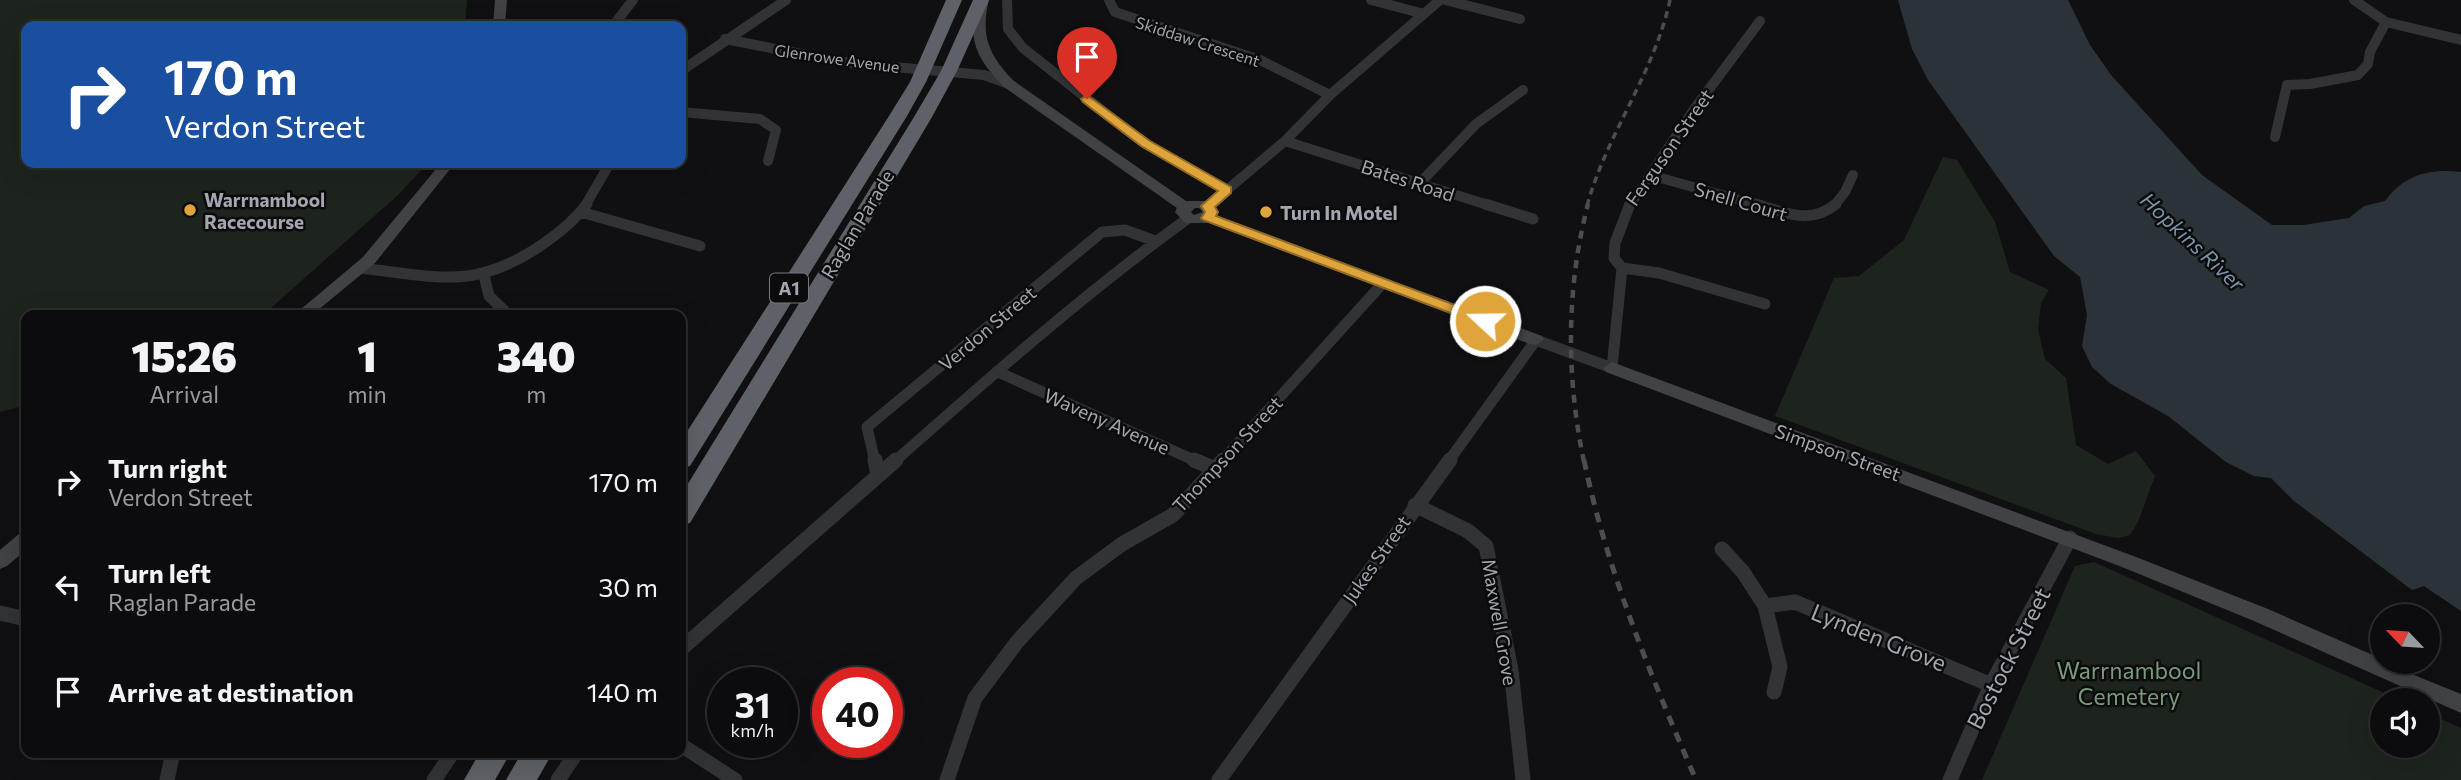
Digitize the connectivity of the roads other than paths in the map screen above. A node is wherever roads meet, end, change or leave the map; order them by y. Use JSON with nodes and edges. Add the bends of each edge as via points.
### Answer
{"nodes":[{"id":1,"x":501,"y":0,"type":"edge"},
{"id":2,"x":632,"y":0,"type":"edge"},
{"id":3,"x":786,"y":0,"type":"edge"},
{"id":4,"x":954,"y":0,"type":"edge"},
{"id":5,"x":982,"y":0,"type":"edge"},
{"id":6,"x":1007,"y":0,"type":"edge"},
{"id":7,"x":1109,"y":0,"type":"edge"},
{"id":8,"x":1371,"y":0,"type":"edge"},
{"id":9,"x":1443,"y":0,"type":"edge"},
{"id":10,"x":2354,"y":0,"type":"edge"},
{"id":11,"x":1424,"y":14,"type":"junction"},
{"id":12,"x":1520,"y":19,"type":"dead end"},
{"id":13,"x":499,"y":21,"type":"edge"},
{"id":14,"x":617,"y":21,"type":"edge"},
{"id":15,"x":1760,"y":21,"type":"dead end"},
{"id":16,"x":2386,"y":22,"type":"junction"},
{"id":17,"x":725,"y":39,"type":"junction"},
{"id":18,"x":2461,"y":40,"type":"edge"},
{"id":19,"x":686,"y":67,"type":"edge"},
{"id":20,"x":923,"y":69,"type":"junction"},
{"id":21,"x":949,"y":71,"type":"junction"},
{"id":22,"x":1009,"y":84,"type":"junction"},
{"id":23,"x":1523,"y":90,"type":"dead end"},
{"id":24,"x":1330,"y":95,"type":"junction"},
{"id":25,"x":686,"y":113,"type":"edge"},
{"id":26,"x":2275,"y":137,"type":"dead end"},
{"id":27,"x":1284,"y":141,"type":"junction"},
{"id":28,"x":768,"y":161,"type":"dead end"},
{"id":29,"x":444,"y":168,"type":"edge"},
{"id":30,"x":607,"y":168,"type":"edge"},
{"id":31,"x":1650,"y":175,"type":"junction"},
{"id":32,"x":1853,"y":175,"type":"dead end"},
{"id":33,"x":1419,"y":184,"type":"junction"},
{"id":34,"x":1227,"y":190,"type":"junction"},
{"id":35,"x":581,"y":212,"type":"junction"},
{"id":36,"x":1208,"y":212,"type":"junction"},
{"id":37,"x":1186,"y":213,"type":"junction"},
{"id":38,"x":1533,"y":219,"type":"dead end"},
{"id":39,"x":1155,"y":241,"type":"junction"},
{"id":40,"x":699,"y":246,"type":"dead end"},
{"id":41,"x":359,"y":268,"type":"junction"},
{"id":42,"x":1622,"y":268,"type":"junction"},
{"id":43,"x":484,"y":275,"type":"junction"},
{"id":44,"x":1382,"y":283,"type":"junction"},
{"id":45,"x":1765,"y":304,"type":"dead end"},
{"id":46,"x":308,"y":310,"type":"edge"},
{"id":47,"x":504,"y":310,"type":"edge"},
{"id":48,"x":1536,"y":340,"type":"junction"},
{"id":49,"x":1612,"y":368,"type":"junction"},
{"id":50,"x":998,"y":372,"type":"junction"},
{"id":51,"x":686,"y":452,"type":"edge"},
{"id":52,"x":1215,"y":470,"type":"junction"},
{"id":53,"x":878,"y":475,"type":"junction"},
{"id":54,"x":1415,"y":505,"type":"junction"},
{"id":55,"x":686,"y":508,"type":"edge"},
{"id":56,"x":2070,"y":538,"type":"junction"},
{"id":57,"x":21,"y":543,"type":"edge"},
{"id":58,"x":1723,"y":549,"type":"dead end"},
{"id":59,"x":0,"y":561,"type":"edge"},
{"id":60,"x":1765,"y":606,"type":"junction"},
{"id":61,"x":0,"y":613,"type":"edge"},
{"id":62,"x":21,"y":618,"type":"edge"},
{"id":63,"x":686,"y":645,"type":"edge"},
{"id":64,"x":1992,"y":685,"type":"junction"},
{"id":65,"x":1774,"y":692,"type":"dead end"},
{"id":66,"x":2461,"y":704,"type":"edge"},
{"id":67,"x":686,"y":748,"type":"edge"},
{"id":68,"x":172,"y":758,"type":"edge"},
{"id":69,"x":449,"y":758,"type":"edge"},
{"id":70,"x":492,"y":758,"type":"edge"},
{"id":71,"x":534,"y":758,"type":"edge"},
{"id":72,"x":573,"y":758,"type":"edge"},
{"id":73,"x":167,"y":780,"type":"edge"},
{"id":74,"x":434,"y":780,"type":"edge"},
{"id":75,"x":479,"y":780,"type":"edge"},
{"id":76,"x":521,"y":780,"type":"edge"},
{"id":77,"x":558,"y":780,"type":"edge"},
{"id":78,"x":734,"y":780,"type":"edge"},
{"id":79,"x":947,"y":780,"type":"edge"},
{"id":80,"x":1219,"y":780,"type":"edge"},
{"id":81,"x":1523,"y":780,"type":"edge"},
{"id":82,"x":1950,"y":780,"type":"edge"}],
"edges":[{"from":1,"to":13,"type":"street"},
{"from":2,"to":14,"type":"street"},
{"from":3,"to":17,"type":"street"},
{"from":4,"to":20,"type":"highway","name":"Raglan Parade","number":"A1"},
{"from":5,"to":21,"type":"highway","name":"Raglan Parade","number":"A1"},
{"from":5,"to":22,"type":"street","via":[[978,19],[981,51]]},
{"from":6,"to":34,"type":"street","via":[[1008,29],[1023,48],[1145,144]]},
{"from":7,"to":24,"type":"street","name":"Skiddaw Crescent","via":[[1115,12],[1260,60]]},
{"from":8,"to":11,"type":"street"},
{"from":9,"to":11,"type":"street"},
{"from":9,"to":12,"type":"street"},
{"from":10,"to":16,"type":"street"},
{"from":11,"to":24,"type":"street"},
{"from":15,"to":31,"type":"street","name":"Ferguson Street"},
{"from":16,"to":18,"type":"street"},
{"from":16,"to":26,"type":"street","via":[[2368,64],[2358,75],[2287,85]]},
{"from":17,"to":19,"type":"street"},
{"from":17,"to":20,"type":"street","name":"Glenrowe Avenue","via":[[815,58]]},
{"from":20,"to":21,"type":"street","name":"Glenrowe Avenue"},
{"from":20,"to":51,"type":"highway","name":"Raglan Parade","number":"A1"},
{"from":21,"to":22,"type":"street","via":[[984,75]]},
{"from":21,"to":55,"type":"highway","name":"Raglan Parade","number":"A1"},
{"from":22,"to":37,"type":"street"},
{"from":23,"to":33,"type":"street","via":[[1476,124]]},
{"from":24,"to":27,"type":"street"},
{"from":25,"to":28,"type":"street","via":[[760,119],[776,130]]},
{"from":27,"to":33,"type":"street","name":"Bates Road"},
{"from":27,"to":34,"type":"street"},
{"from":29,"to":41,"type":"street"},
{"from":30,"to":35,"type":"street"},
{"from":31,"to":32,"type":"street","name":"Snell Court","via":[[1805,218],[1822,214],[1844,198]]},
{"from":31,"to":42,"type":"street","name":"Ferguson Street","via":[[1625,211],[1615,243],[1614,258]]},
{"from":33,"to":38,"type":"street","name":"Bates Road"},
{"from":34,"to":36,"type":"street"},
{"from":35,"to":40,"type":"street"},
{"from":35,"to":43,"type":"street","via":[[521,257]]},
{"from":36,"to":37,"type":"street","via":[[1196,204]]},
{"from":36,"to":44,"type":"street","name":"Simpson Street"},
{"from":37,"to":39,"type":"street","name":"Verdon Street"},
{"from":39,"to":50,"type":"street","name":"Verdon Street"},
{"from":39,"to":53,"type":"street","name":"Verdon Street","via":[[1125,230],[1102,232],[867,427]]},
{"from":41,"to":43,"type":"street"},
{"from":41,"to":46,"type":"street"},
{"from":42,"to":45,"type":"street","via":[[1659,273]]},
{"from":42,"to":49,"type":"street","name":"Ferguson Street"},
{"from":43,"to":47,"type":"street","via":[[489,296]]},
{"from":44,"to":48,"type":"street","name":"Simpson Street"},
{"from":44,"to":52,"type":"street","name":"Thompson Street"},
{"from":48,"to":49,"type":"street","name":"Simpson Street"},
{"from":48,"to":54,"type":"street","name":"Jukes Street"},
{"from":49,"to":56,"type":"street","name":"Simpson Street"},
{"from":50,"to":52,"type":"street","name":"Waveny Avenue"},
{"from":50,"to":53,"type":"street","name":"Verdon Street"},
{"from":52,"to":79,"type":"street","name":"Thompson Street","via":[[1173,515],[1076,578],[1017,642],[975,698]]},
{"from":53,"to":63,"type":"street","name":"Verdon Street"},
{"from":54,"to":80,"type":"street","name":"Jukes Street"},
{"from":54,"to":81,"type":"street","name":"Maxwell Grove","via":[[1468,531],[1486,546],[1511,670]]},
{"from":56,"to":64,"type":"street","name":"Bostock Street"},
{"from":56,"to":66,"type":"street","name":"Simpson Street","via":[[2261,615]]},
{"from":57,"to":59,"type":"street"},
{"from":58,"to":60,"type":"street"},
{"from":60,"to":64,"type":"street","name":"Lynden Grove","via":[[1795,602]]},
{"from":60,"to":65,"type":"street","via":[[1780,667]]},
{"from":61,"to":62,"type":"street"},
{"from":64,"to":82,"type":"street","name":"Bostock Street"},
{"from":67,"to":78,"type":"street"},
{"from":68,"to":73,"type":"street"},
{"from":69,"to":74,"type":"street"},
{"from":70,"to":75,"type":"highway"},
{"from":71,"to":76,"type":"highway"},
{"from":72,"to":77,"type":"street"}]}
